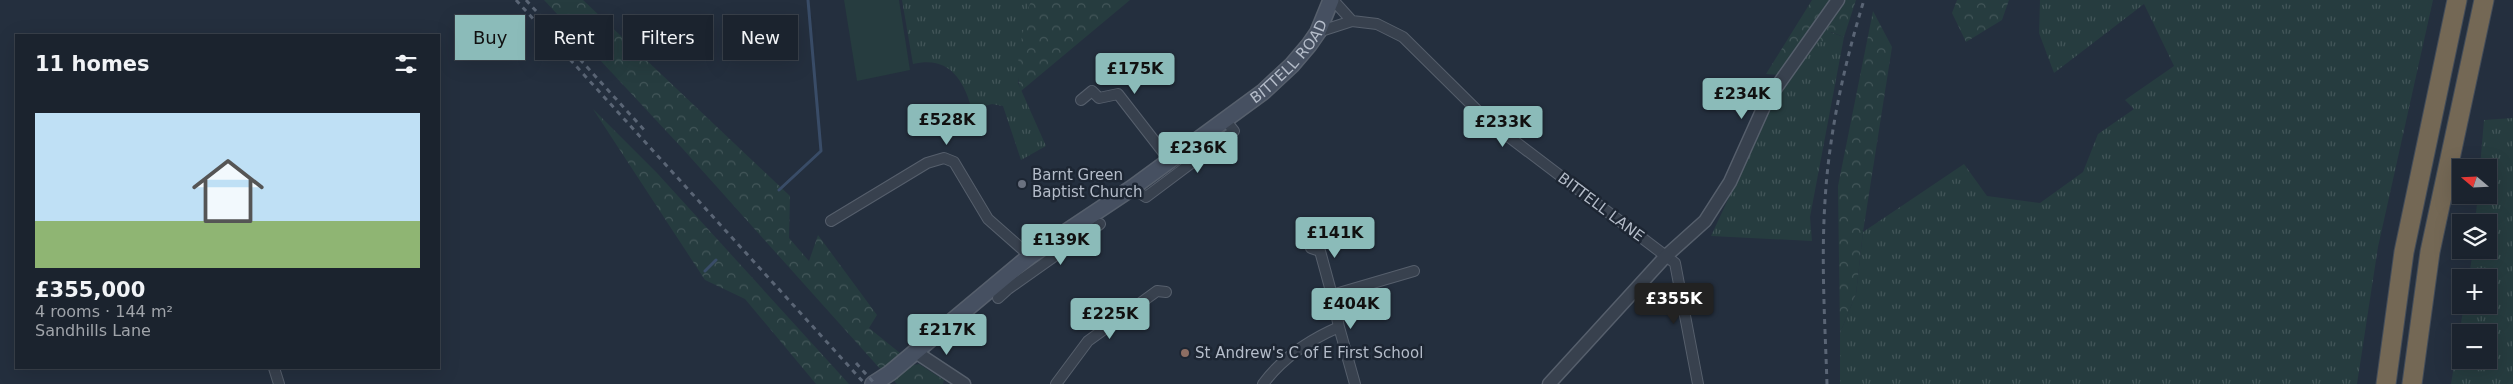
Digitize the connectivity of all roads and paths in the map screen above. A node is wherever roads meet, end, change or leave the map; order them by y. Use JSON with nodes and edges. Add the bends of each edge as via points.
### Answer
{"nodes":[{"id":1,"x":1332,"y":0,"type":"edge"},
{"id":2,"x":1838,"y":0,"type":"edge"},
{"id":3,"x":2457,"y":0,"type":"edge"},
{"id":4,"x":2484,"y":0,"type":"edge"},
{"id":5,"x":1352,"y":21,"type":"junction"},
{"id":6,"x":1318,"y":32,"type":"junction"},
{"id":7,"x":1081,"y":100,"type":"dead end"},
{"id":8,"x":1226,"y":121,"type":"junction"},
{"id":9,"x":1170,"y":161,"type":"junction"},
{"id":10,"x":1132,"y":188,"type":"junction"},
{"id":11,"x":831,"y":221,"type":"dead end"},
{"id":12,"x":1100,"y":224,"type":"dead end"},
{"id":13,"x":1074,"y":235,"type":"junction"},
{"id":14,"x":1311,"y":248,"type":"dead end"},
{"id":15,"x":1030,"y":256,"type":"junction"},
{"id":16,"x":1666,"y":256,"type":"junction"},
{"id":17,"x":1414,"y":271,"type":"dead end"},
{"id":18,"x":1005,"y":284,"type":"junction"},
{"id":19,"x":1166,"y":292,"type":"dead end"},
{"id":20,"x":1332,"y":295,"type":"junction"},
{"id":21,"x":998,"y":298,"type":"dead end"},
{"id":22,"x":1339,"y":327,"type":"junction"},
{"id":23,"x":914,"y":351,"type":"junction"},
{"id":24,"x":274,"y":369,"type":"edge"},
{"id":25,"x":279,"y":384,"type":"edge"},
{"id":26,"x":873,"y":384,"type":"edge"},
{"id":27,"x":964,"y":384,"type":"edge"},
{"id":28,"x":1056,"y":384,"type":"edge"},
{"id":29,"x":1264,"y":384,"type":"edge"},
{"id":30,"x":1355,"y":384,"type":"edge"},
{"id":31,"x":1549,"y":384,"type":"edge"},
{"id":32,"x":1698,"y":384,"type":"edge"},
{"id":33,"x":2386,"y":384,"type":"edge"},
{"id":34,"x":2412,"y":384,"type":"edge"}],
"edges":[{"from":1,"to":5,"type":"street"},
{"from":1,"to":6,"type":"main road","name":"BITTELL ROAD"},
{"from":2,"to":16,"type":"street","via":[[1766,102],[1717,206],[1705,222]]},
{"from":3,"to":33,"type":"highway","via":[[2404,252]]},
{"from":4,"to":34,"type":"highway","via":[[2430,252]]},
{"from":5,"to":6,"type":"street","name":"BITTELL LANE"},
{"from":5,"to":16,"type":"street","name":"BITTELL LANE","via":[[1377,24],[1410,42],[1488,121]]},
{"from":6,"to":8,"type":"main road","name":"BITTELL ROAD","via":[[1292,66]]},
{"from":7,"to":9,"type":"street","via":[[1092,91],[1099,98],[1118,94]]},
{"from":8,"to":9,"type":"main road","name":"BITTELL ROAD"},
{"from":8,"to":10,"type":"street","via":[[1234,132],[1146,197]]},
{"from":9,"to":10,"type":"main road","name":"BITTELL ROAD"},
{"from":10,"to":13,"type":"main road","name":"BITTELL ROAD"},
{"from":11,"to":15,"type":"street","via":[[927,164],[944,158],[954,162],[988,220]]},
{"from":12,"to":13,"type":"street"},
{"from":13,"to":15,"type":"main road","name":"BITTELL ROAD"},
{"from":13,"to":18,"type":"street"},
{"from":14,"to":20,"type":"street","via":[[1320,251]]},
{"from":15,"to":18,"type":"main road","name":"BITTELL ROAD"},
{"from":16,"to":31,"type":"street"},
{"from":16,"to":32,"type":"street","via":[[1675,262]]},
{"from":17,"to":20,"type":"street"},
{"from":18,"to":21,"type":"street"},
{"from":18,"to":23,"type":"main road","name":"BITTELL ROAD"},
{"from":19,"to":28,"type":"street","via":[[1157,291],[1088,342]]},
{"from":20,"to":22,"type":"street"},
{"from":22,"to":29,"type":"street","via":[[1291,353]]},
{"from":22,"to":30,"type":"street"},
{"from":23,"to":26,"type":"main road","name":"BITTELL ROAD"},
{"from":23,"to":27,"type":"street"},
{"from":24,"to":25,"type":"street"}]}
